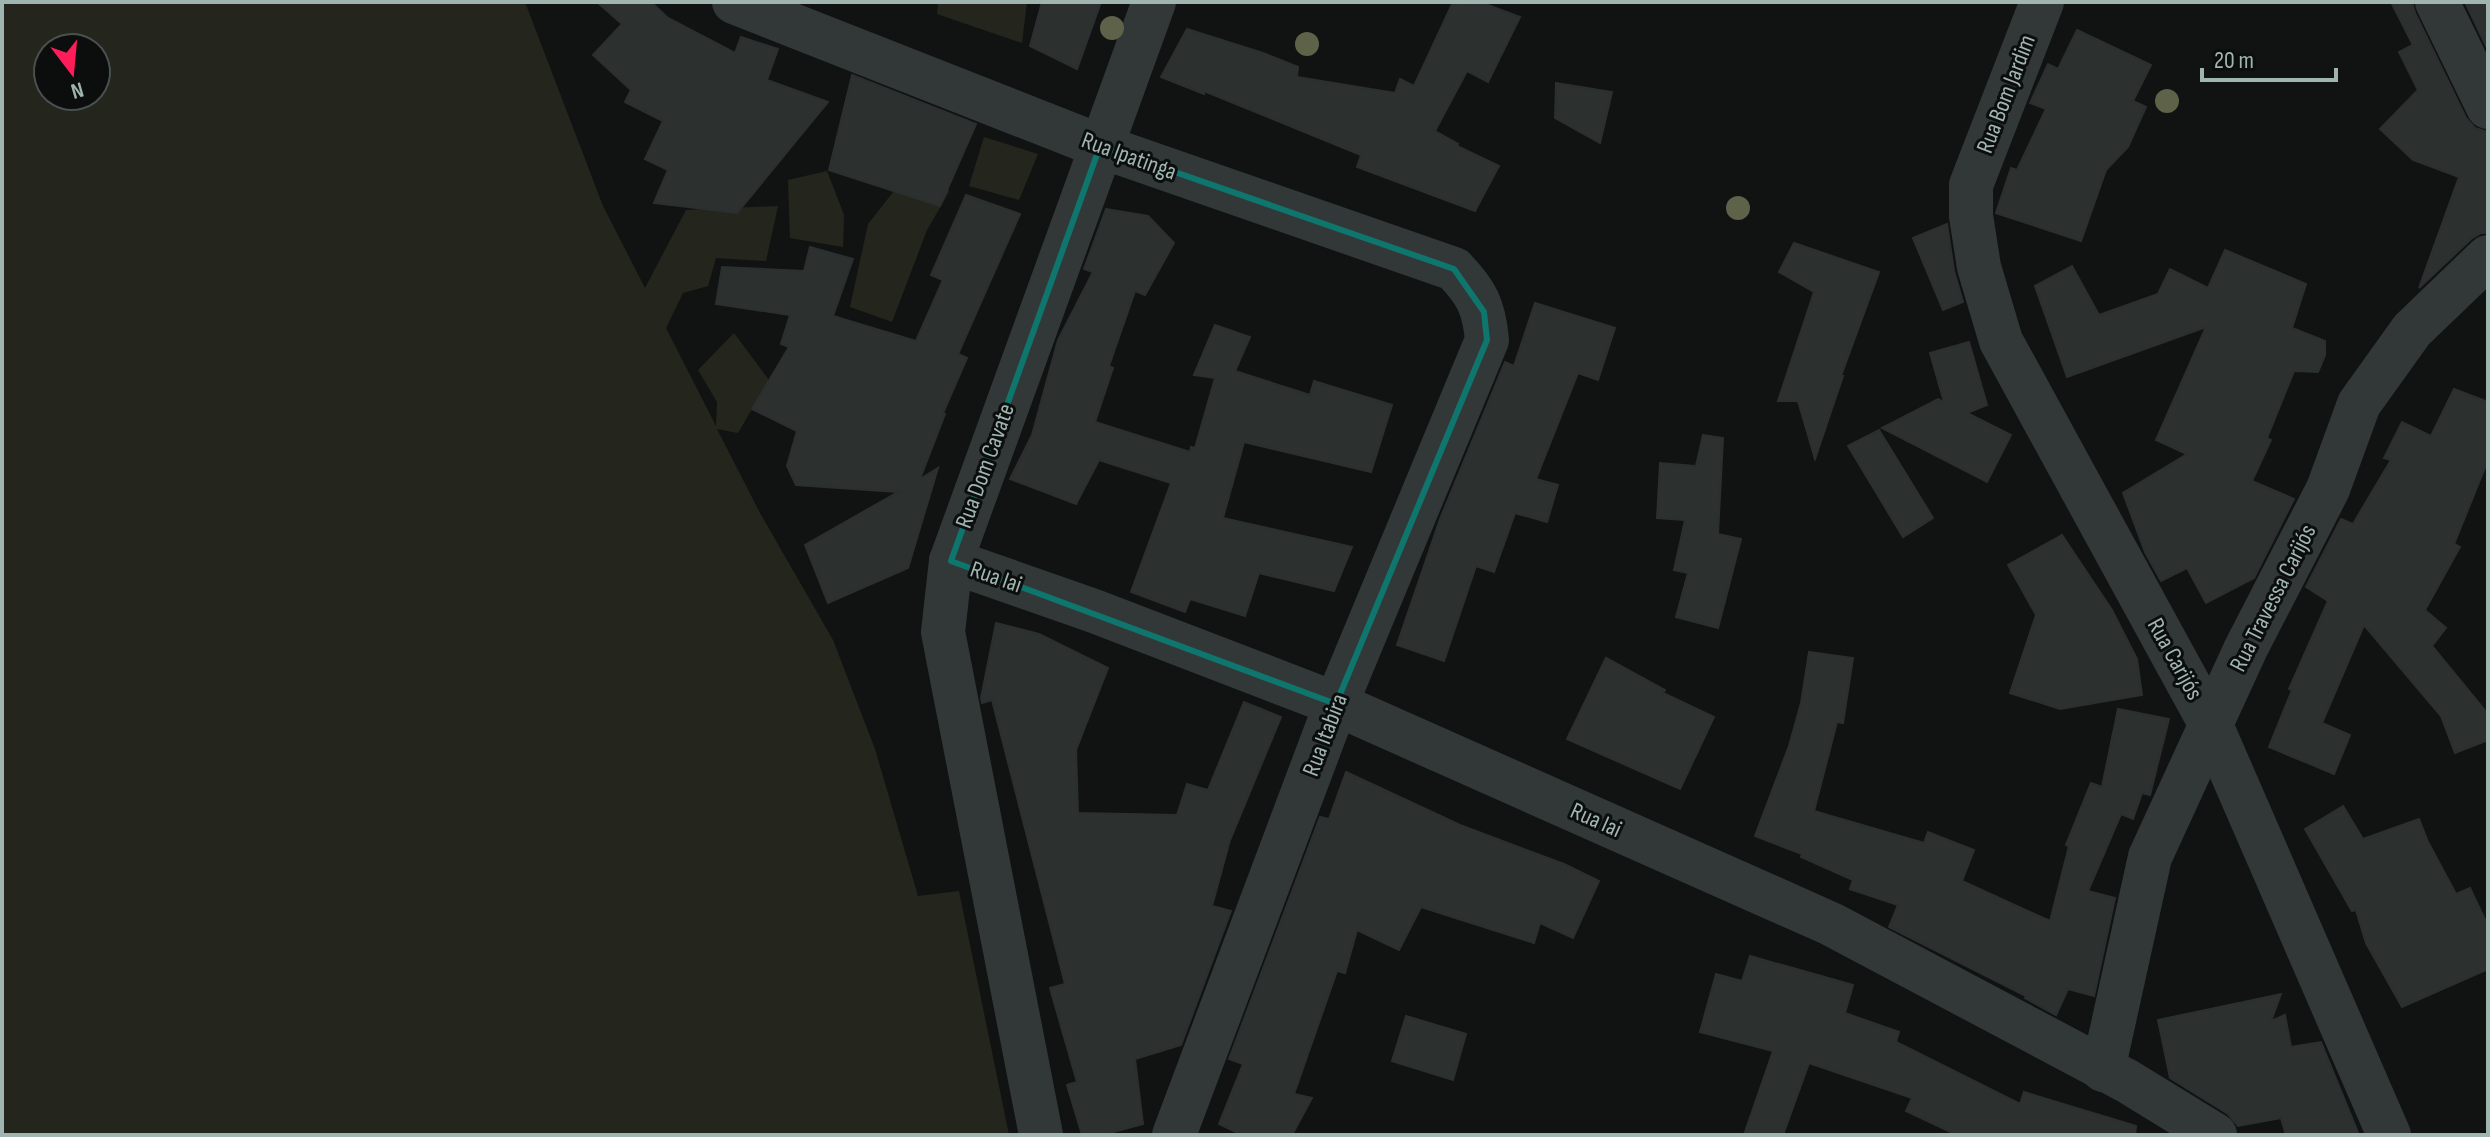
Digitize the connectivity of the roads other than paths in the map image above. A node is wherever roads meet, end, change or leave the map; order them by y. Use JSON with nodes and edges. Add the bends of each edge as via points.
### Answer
{"nodes":[{"id":1,"x":734,"y":2,"type":"edge"},
{"id":2,"x":1154,"y":2,"type":"edge"},
{"id":3,"x":2042,"y":2,"type":"edge"},
{"id":4,"x":2437,"y":2,"type":"edge"},
{"id":5,"x":2488,"y":107,"type":"edge"},
{"id":6,"x":1100,"y":146,"type":"junction"},
{"id":7,"x":1971,"y":185,"type":"joint"},
{"id":8,"x":2488,"y":257,"type":"edge"},
{"id":9,"x":1487,"y":340,"type":"joint"},
{"id":10,"x":951,"y":561,"type":"junction"},
{"id":11,"x":1336,"y":704,"type":"junction"},
{"id":12,"x":2211,"y":725,"type":"junction"},
{"id":13,"x":2103,"y":1070,"type":"junction"},
{"id":14,"x":1041,"y":1135,"type":"edge"},
{"id":15,"x":1174,"y":1135,"type":"edge"},
{"id":16,"x":2215,"y":1135,"type":"edge"},
{"id":17,"x":2389,"y":1135,"type":"edge"}],
"edges":[{"from":1,"to":6,"type":"street","name":"Rua Ipatinga"},
{"from":2,"to":6,"type":"street","name":"Rua Dom Cavate"},
{"from":3,"to":7,"type":"street","name":"Rua Bom Jardim"},
{"from":4,"to":5,"type":"street"},
{"from":6,"to":9,"type":"street","name":"Rua Ipatinga","via":[[1454,269],[1484,312]]},
{"from":6,"to":10,"type":"street","name":"Rua Dom Cavate"},
{"from":7,"to":12,"type":"street","name":"Rua Carijós","via":[[1979,267],[2001,341]]},
{"from":8,"to":12,"type":"street","name":"Rua Travessa Carijós","via":[[2412,330],[2359,404],[2328,489]]},
{"from":9,"to":11,"type":"street","name":"Rua Itabira"},
{"from":10,"to":11,"type":"street","name":"Rua Iai"},
{"from":10,"to":14,"type":"street","name":"Rua Dom Cavate","via":[[943,632]]},
{"from":11,"to":13,"type":"street","name":"Rua Iai","via":[[1831,924]]},
{"from":11,"to":15,"type":"street","name":"Rua Itabira"},
{"from":12,"to":13,"type":"street","name":"Rua Travessa Carijós","via":[[2150,857]]},
{"from":12,"to":17,"type":"street","name":"Rua Carijós"},
{"from":13,"to":16,"type":"street","name":"Rua Iai"}]}
